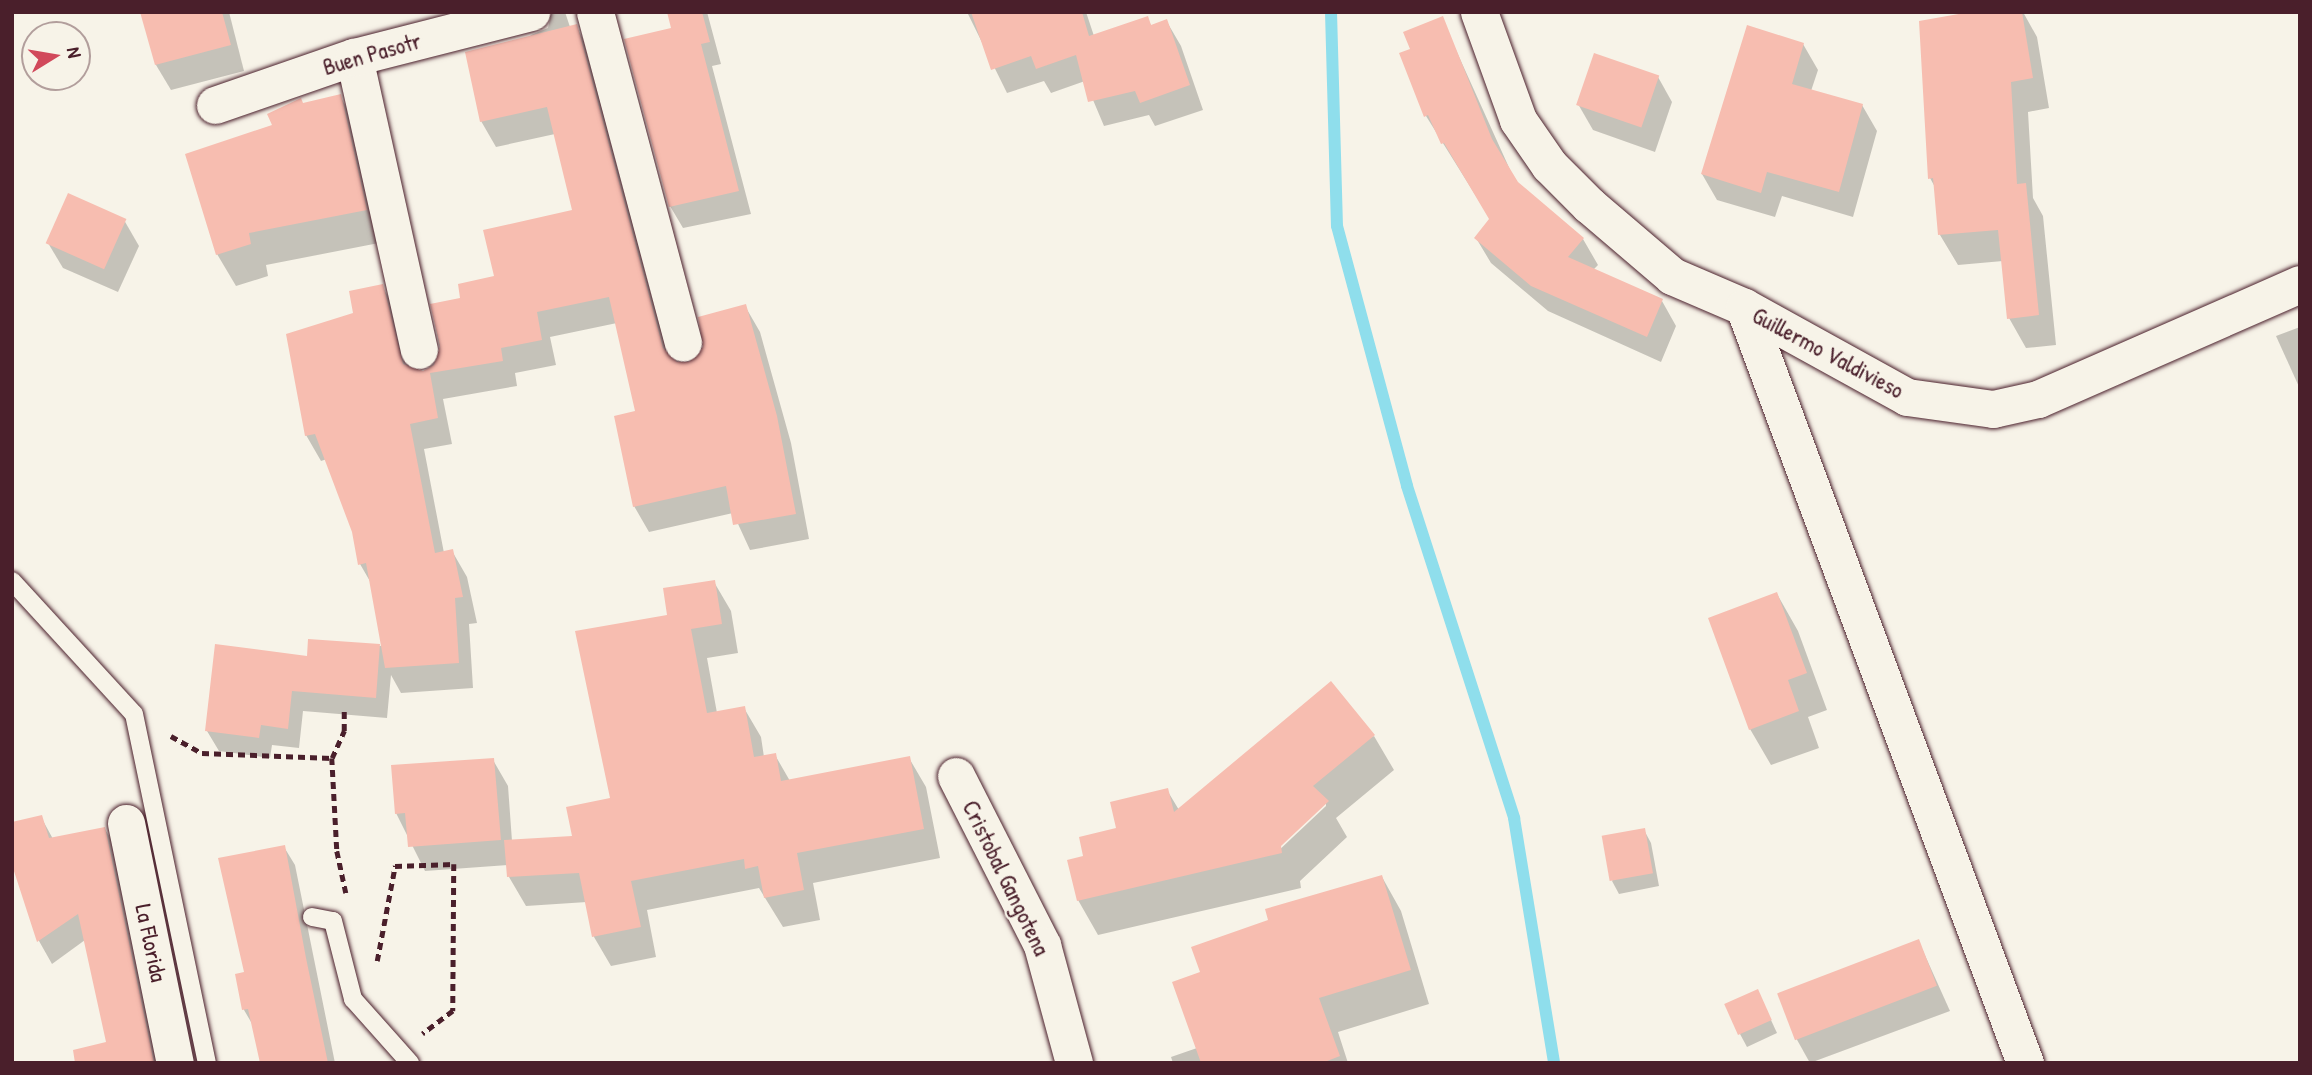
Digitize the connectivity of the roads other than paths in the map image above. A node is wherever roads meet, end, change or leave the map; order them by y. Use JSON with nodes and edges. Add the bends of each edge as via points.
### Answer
{"nodes":[{"id":1,"x":531,"y":12,"type":"edge"},
{"id":2,"x":595,"y":12,"type":"edge"},
{"id":3,"x":1479,"y":12,"type":"edge"},
{"id":4,"x":354,"y":57,"type":"junction"},
{"id":5,"x":215,"y":106,"type":"dead end"},
{"id":6,"x":2300,"y":284,"type":"edge"},
{"id":7,"x":1744,"y":307,"type":"junction"},
{"id":8,"x":682,"y":342,"type":"dead end"},
{"id":9,"x":419,"y":350,"type":"dead end"},
{"id":10,"x":12,"y":581,"type":"edge"},
{"id":11,"x":956,"y":776,"type":"dead end"},
{"id":12,"x":126,"y":823,"type":"dead end"},
{"id":13,"x":312,"y":917,"type":"dead end"},
{"id":14,"x":405,"y":1057,"type":"edge"},
{"id":15,"x":176,"y":1063,"type":"edge"},
{"id":16,"x":207,"y":1063,"type":"edge"},
{"id":17,"x":1074,"y":1063,"type":"edge"},
{"id":18,"x":2025,"y":1063,"type":"edge"}],
"edges":[{"from":1,"to":4,"type":"street","name":"Buen Pasotr"},
{"from":2,"to":8,"type":"street"},
{"from":3,"to":7,"type":"street","name":"Guillermo Valdivieso","via":[[1518,120],[1549,165],[1672,276]]},
{"from":4,"to":5,"type":"street","name":"Buen Pasotr"},
{"from":4,"to":9,"type":"street"},
{"from":6,"to":7,"type":"street","name":"Guillermo Valdivieso","via":[[2038,399],[1993,408],[1907,397]]},
{"from":7,"to":18,"type":"street"},
{"from":10,"to":16,"type":"lane","via":[[134,714]]},
{"from":11,"to":17,"type":"street","name":"Cristobal Gangotena","via":[[1042,945]]},
{"from":12,"to":15,"type":"street","name":"La Florida"},
{"from":13,"to":14,"type":"lane","via":[[333,920],[352,999]]}]}
